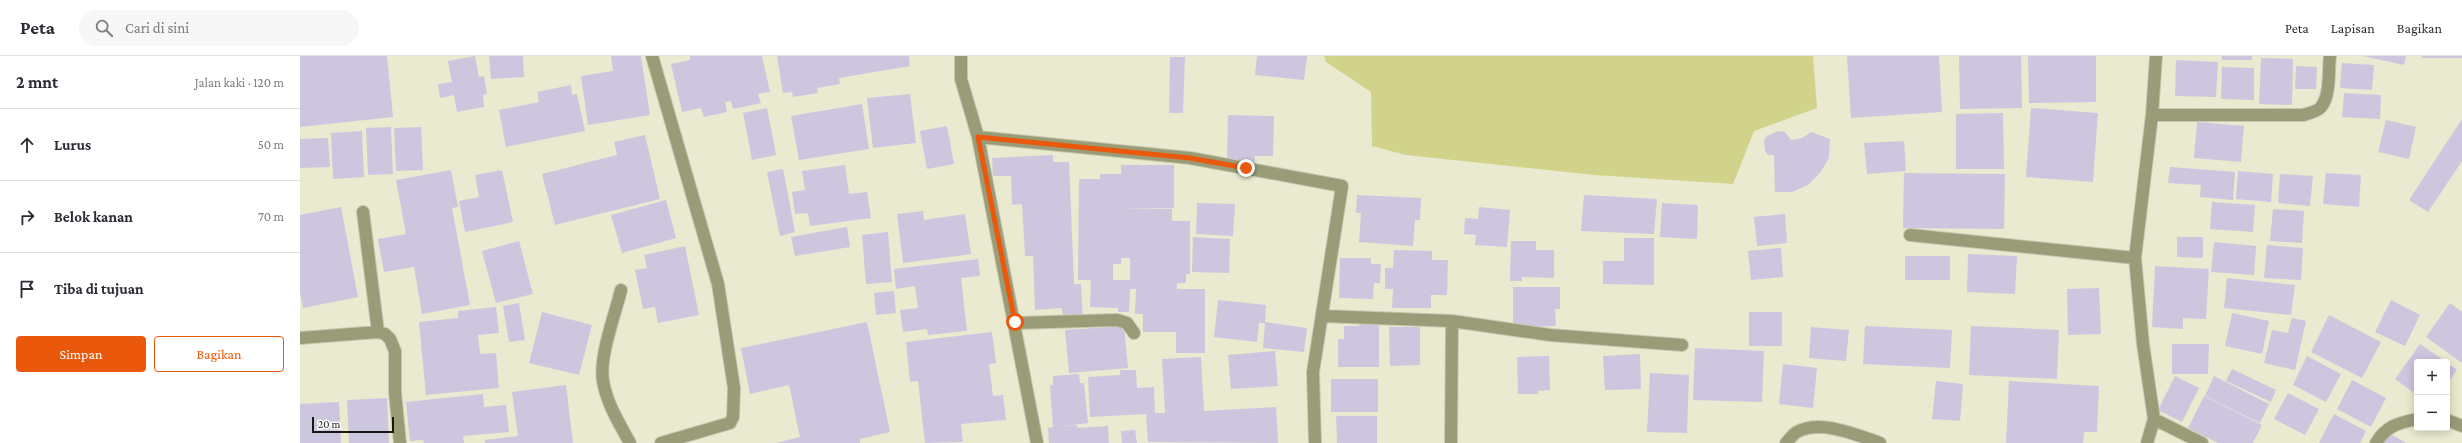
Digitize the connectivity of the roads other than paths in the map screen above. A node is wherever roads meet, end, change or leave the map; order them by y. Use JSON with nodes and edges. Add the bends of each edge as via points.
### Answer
{"nodes":[{"id":1,"x":652,"y":56,"type":"edge"},
{"id":2,"x":961,"y":56,"type":"edge"},
{"id":3,"x":2156,"y":56,"type":"edge"},
{"id":4,"x":2330,"y":56,"type":"edge"},
{"id":5,"x":2152,"y":115,"type":"junction"},
{"id":6,"x":978,"y":137,"type":"junction"},
{"id":7,"x":363,"y":212,"type":"dead end"},
{"id":8,"x":1910,"y":235,"type":"dead end"},
{"id":9,"x":2135,"y":258,"type":"junction"},
{"id":10,"x":621,"y":290,"type":"dead end"},
{"id":11,"x":1323,"y":316,"type":"junction"},
{"id":12,"x":1452,"y":321,"type":"junction"},
{"id":13,"x":1015,"y":322,"type":"junction"},
{"id":14,"x":378,"y":332,"type":"junction"},
{"id":15,"x":1134,"y":333,"type":"dead end"},
{"id":16,"x":300,"y":338,"type":"edge"},
{"id":17,"x":1682,"y":345,"type":"dead end"},
{"id":18,"x":2154,"y":419,"type":"junction"},
{"id":19,"x":2414,"y":420,"type":"edge"},
{"id":20,"x":2450,"y":421,"type":"edge"},
{"id":21,"x":2462,"y":426,"type":"edge"},
{"id":22,"x":400,"y":443,"type":"edge"},
{"id":23,"x":630,"y":443,"type":"edge"},
{"id":24,"x":661,"y":443,"type":"edge"},
{"id":25,"x":1037,"y":443,"type":"edge"},
{"id":26,"x":1315,"y":443,"type":"edge"},
{"id":27,"x":1451,"y":443,"type":"edge"},
{"id":28,"x":1786,"y":443,"type":"edge"},
{"id":29,"x":1880,"y":443,"type":"edge"},
{"id":30,"x":2147,"y":443,"type":"edge"},
{"id":31,"x":2202,"y":443,"type":"edge"},
{"id":32,"x":2376,"y":443,"type":"edge"}],
"edges":[{"from":1,"to":24,"type":"street","via":[[718,284],[734,388],[733,417],[730,422]]},
{"from":2,"to":6,"type":"street","via":[[961,79]]},
{"from":3,"to":5,"type":"street"},
{"from":4,"to":5,"type":"street","via":[[2324,101],[2317,110],[2304,115]]},
{"from":5,"to":9,"type":"street"},
{"from":6,"to":11,"type":"street","via":[[1190,158],[1342,186]]},
{"from":6,"to":13,"type":"street"},
{"from":7,"to":14,"type":"street"},
{"from":8,"to":9,"type":"street"},
{"from":9,"to":18,"type":"street","via":[[2143,344]]},
{"from":10,"to":23,"type":"street","via":[[604,360],[603,380],[610,407]]},
{"from":11,"to":12,"type":"street"},
{"from":11,"to":26,"type":"street","via":[[1314,372]]},
{"from":12,"to":17,"type":"street","via":[[1550,335]]},
{"from":12,"to":27,"type":"street"},
{"from":13,"to":15,"type":"street","via":[[1117,320],[1127,323]]},
{"from":13,"to":25,"type":"street"},
{"from":14,"to":16,"type":"street"},
{"from":14,"to":22,"type":"street","via":[[390,339],[395,352],[395,392]]},
{"from":18,"to":30,"type":"street"},
{"from":18,"to":31,"type":"street"},
{"from":19,"to":32,"type":"street","via":[[2395,423],[2382,432]]},
{"from":20,"to":21,"type":"street"},
{"from":28,"to":29,"type":"street","via":[[1797,432],[1829,428]]}]}
